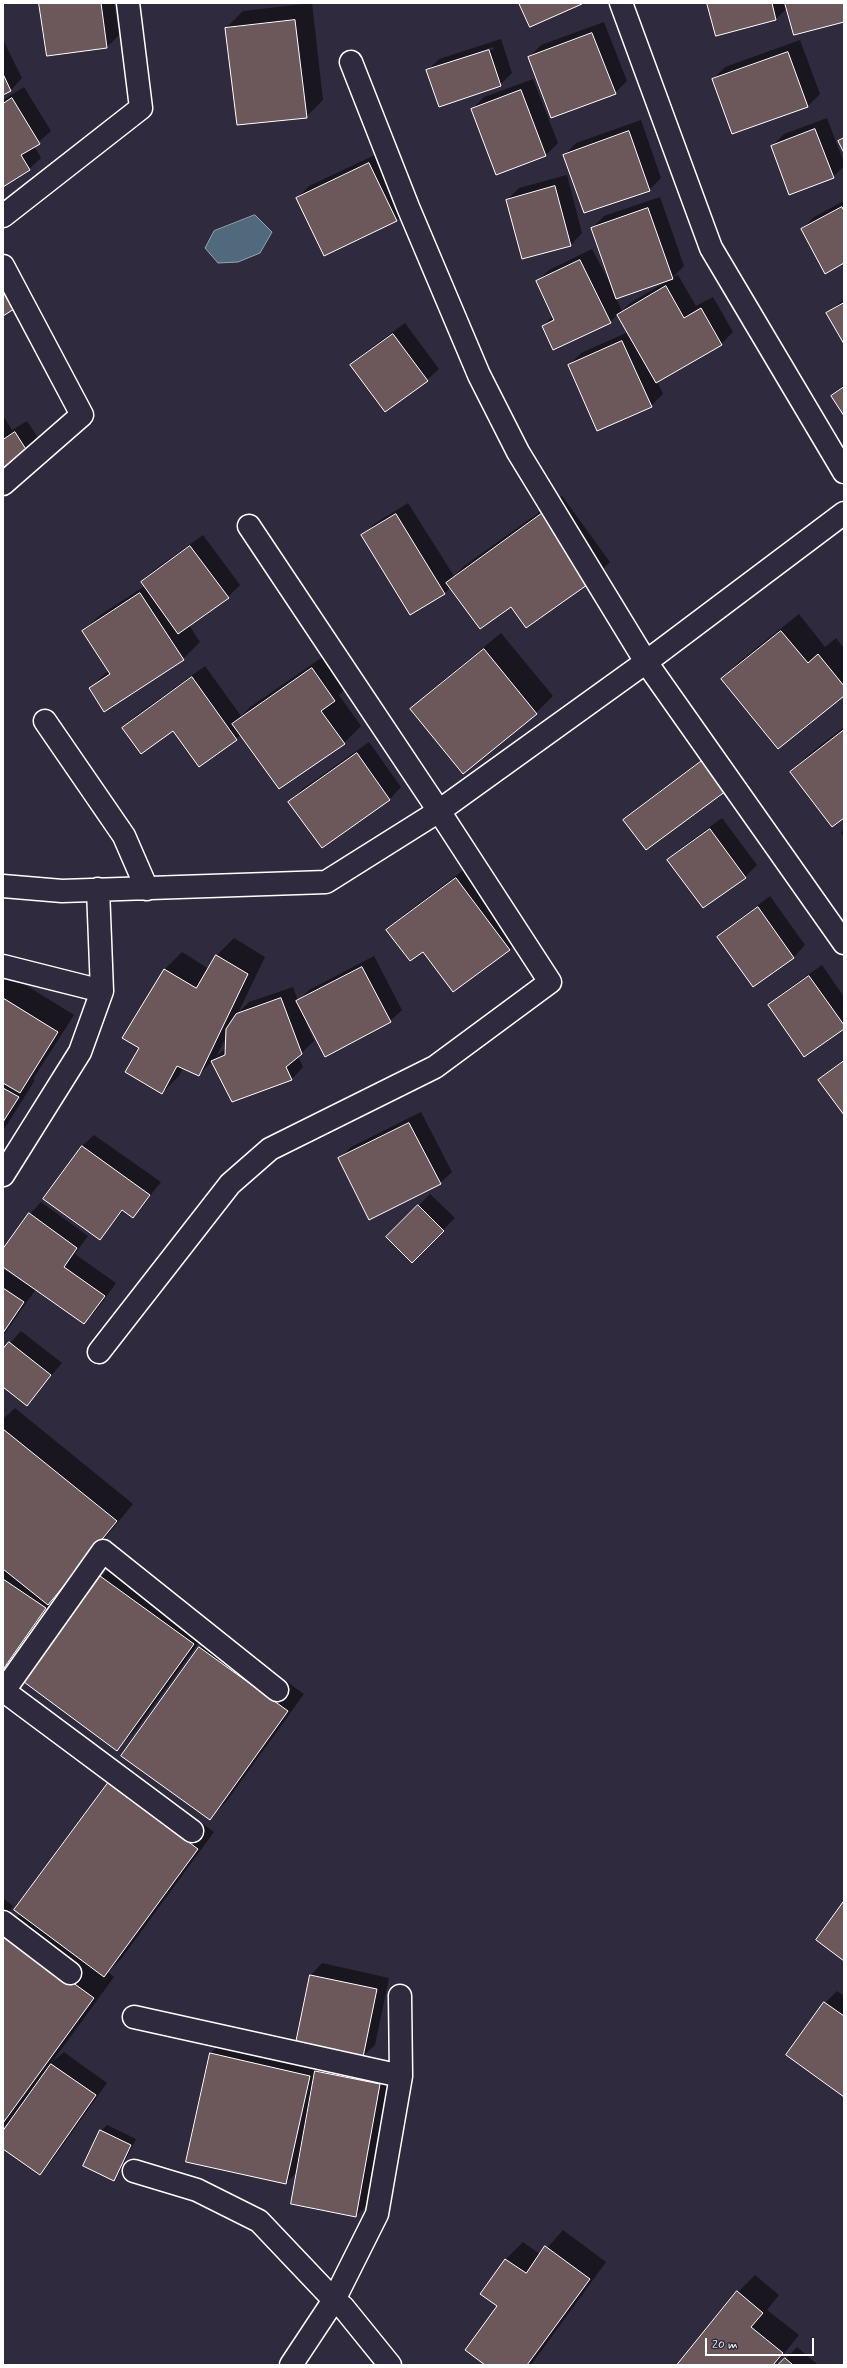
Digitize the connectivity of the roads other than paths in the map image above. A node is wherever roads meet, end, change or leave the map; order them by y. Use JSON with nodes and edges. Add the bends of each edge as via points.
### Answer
{"nodes":[{"id":1,"x":128,"y":3,"type":"edge"},
{"id":2,"x":621,"y":3,"type":"edge"},
{"id":3,"x":352,"y":62,"type":"dead end"},
{"id":4,"x":3,"y":216,"type":"edge"},
{"id":5,"x":3,"y":266,"type":"edge"},
{"id":6,"x":844,"y":472,"type":"edge"},
{"id":7,"x":3,"y":484,"type":"edge"},
{"id":8,"x":844,"y":513,"type":"edge"},
{"id":9,"x":249,"y":526,"type":"dead end"},
{"id":10,"x":646,"y":662,"type":"junction"},
{"id":11,"x":45,"y":721,"type":"dead end"},
{"id":12,"x":439,"y":811,"type":"junction"},
{"id":13,"x":3,"y":886,"type":"edge"},
{"id":14,"x":98,"y":889,"type":"junction"},
{"id":15,"x":147,"y":889,"type":"junction"},
{"id":16,"x":844,"y":943,"type":"edge"},
{"id":17,"x":3,"y":966,"type":"edge"},
{"id":18,"x":102,"y":991,"type":"junction"},
{"id":19,"x":3,"y":1175,"type":"edge"},
{"id":20,"x":99,"y":1352,"type":"dead end"},
{"id":21,"x":277,"y":1690,"type":"dead end"},
{"id":22,"x":3,"y":1691,"type":"edge"},
{"id":23,"x":192,"y":1831,"type":"dead end"},
{"id":24,"x":3,"y":1922,"type":"edge"},
{"id":25,"x":70,"y":1973,"type":"dead end"},
{"id":26,"x":400,"y":1996,"type":"dead end"},
{"id":27,"x":134,"y":2017,"type":"dead end"},
{"id":28,"x":401,"y":2076,"type":"junction"},
{"id":29,"x":134,"y":2171,"type":"dead end"},
{"id":30,"x":334,"y":2300,"type":"junction"},
{"id":31,"x":291,"y":2365,"type":"edge"},
{"id":32,"x":390,"y":2365,"type":"edge"}],
"edges":[{"from":1,"to":4,"type":"street","via":[[141,108]]},
{"from":2,"to":6,"type":"street","via":[[711,248]]},
{"from":3,"to":10,"type":"street","via":[[408,207],[485,388],[518,452]]},
{"from":5,"to":7,"type":"street","via":[[82,415]]},
{"from":8,"to":10,"type":"street"},
{"from":9,"to":12,"type":"street"},
{"from":10,"to":12,"type":"street"},
{"from":10,"to":16,"type":"street"},
{"from":11,"to":15,"type":"street","via":[[124,836]]},
{"from":12,"to":15,"type":"street","via":[[326,882]]},
{"from":12,"to":20,"type":"street","via":[[550,982],[435,1067],[270,1150],[230,1184]]},
{"from":13,"to":14,"type":"street","via":[[62,891]]},
{"from":14,"to":15,"type":"street"},
{"from":14,"to":18,"type":"street"},
{"from":17,"to":18,"type":"street"},
{"from":18,"to":19,"type":"street","via":[[80,1052]]},
{"from":21,"to":22,"type":"street","via":[[104,1551]]},
{"from":22,"to":23,"type":"street"},
{"from":24,"to":25,"type":"street"},
{"from":26,"to":28,"type":"street"},
{"from":27,"to":28,"type":"street"},
{"from":28,"to":30,"type":"street","via":[[378,2214]]},
{"from":29,"to":30,"type":"street","via":[[197,2190],[259,2221]]},
{"from":30,"to":31,"type":"street"},
{"from":30,"to":32,"type":"street","via":[[343,2307]]}]}
